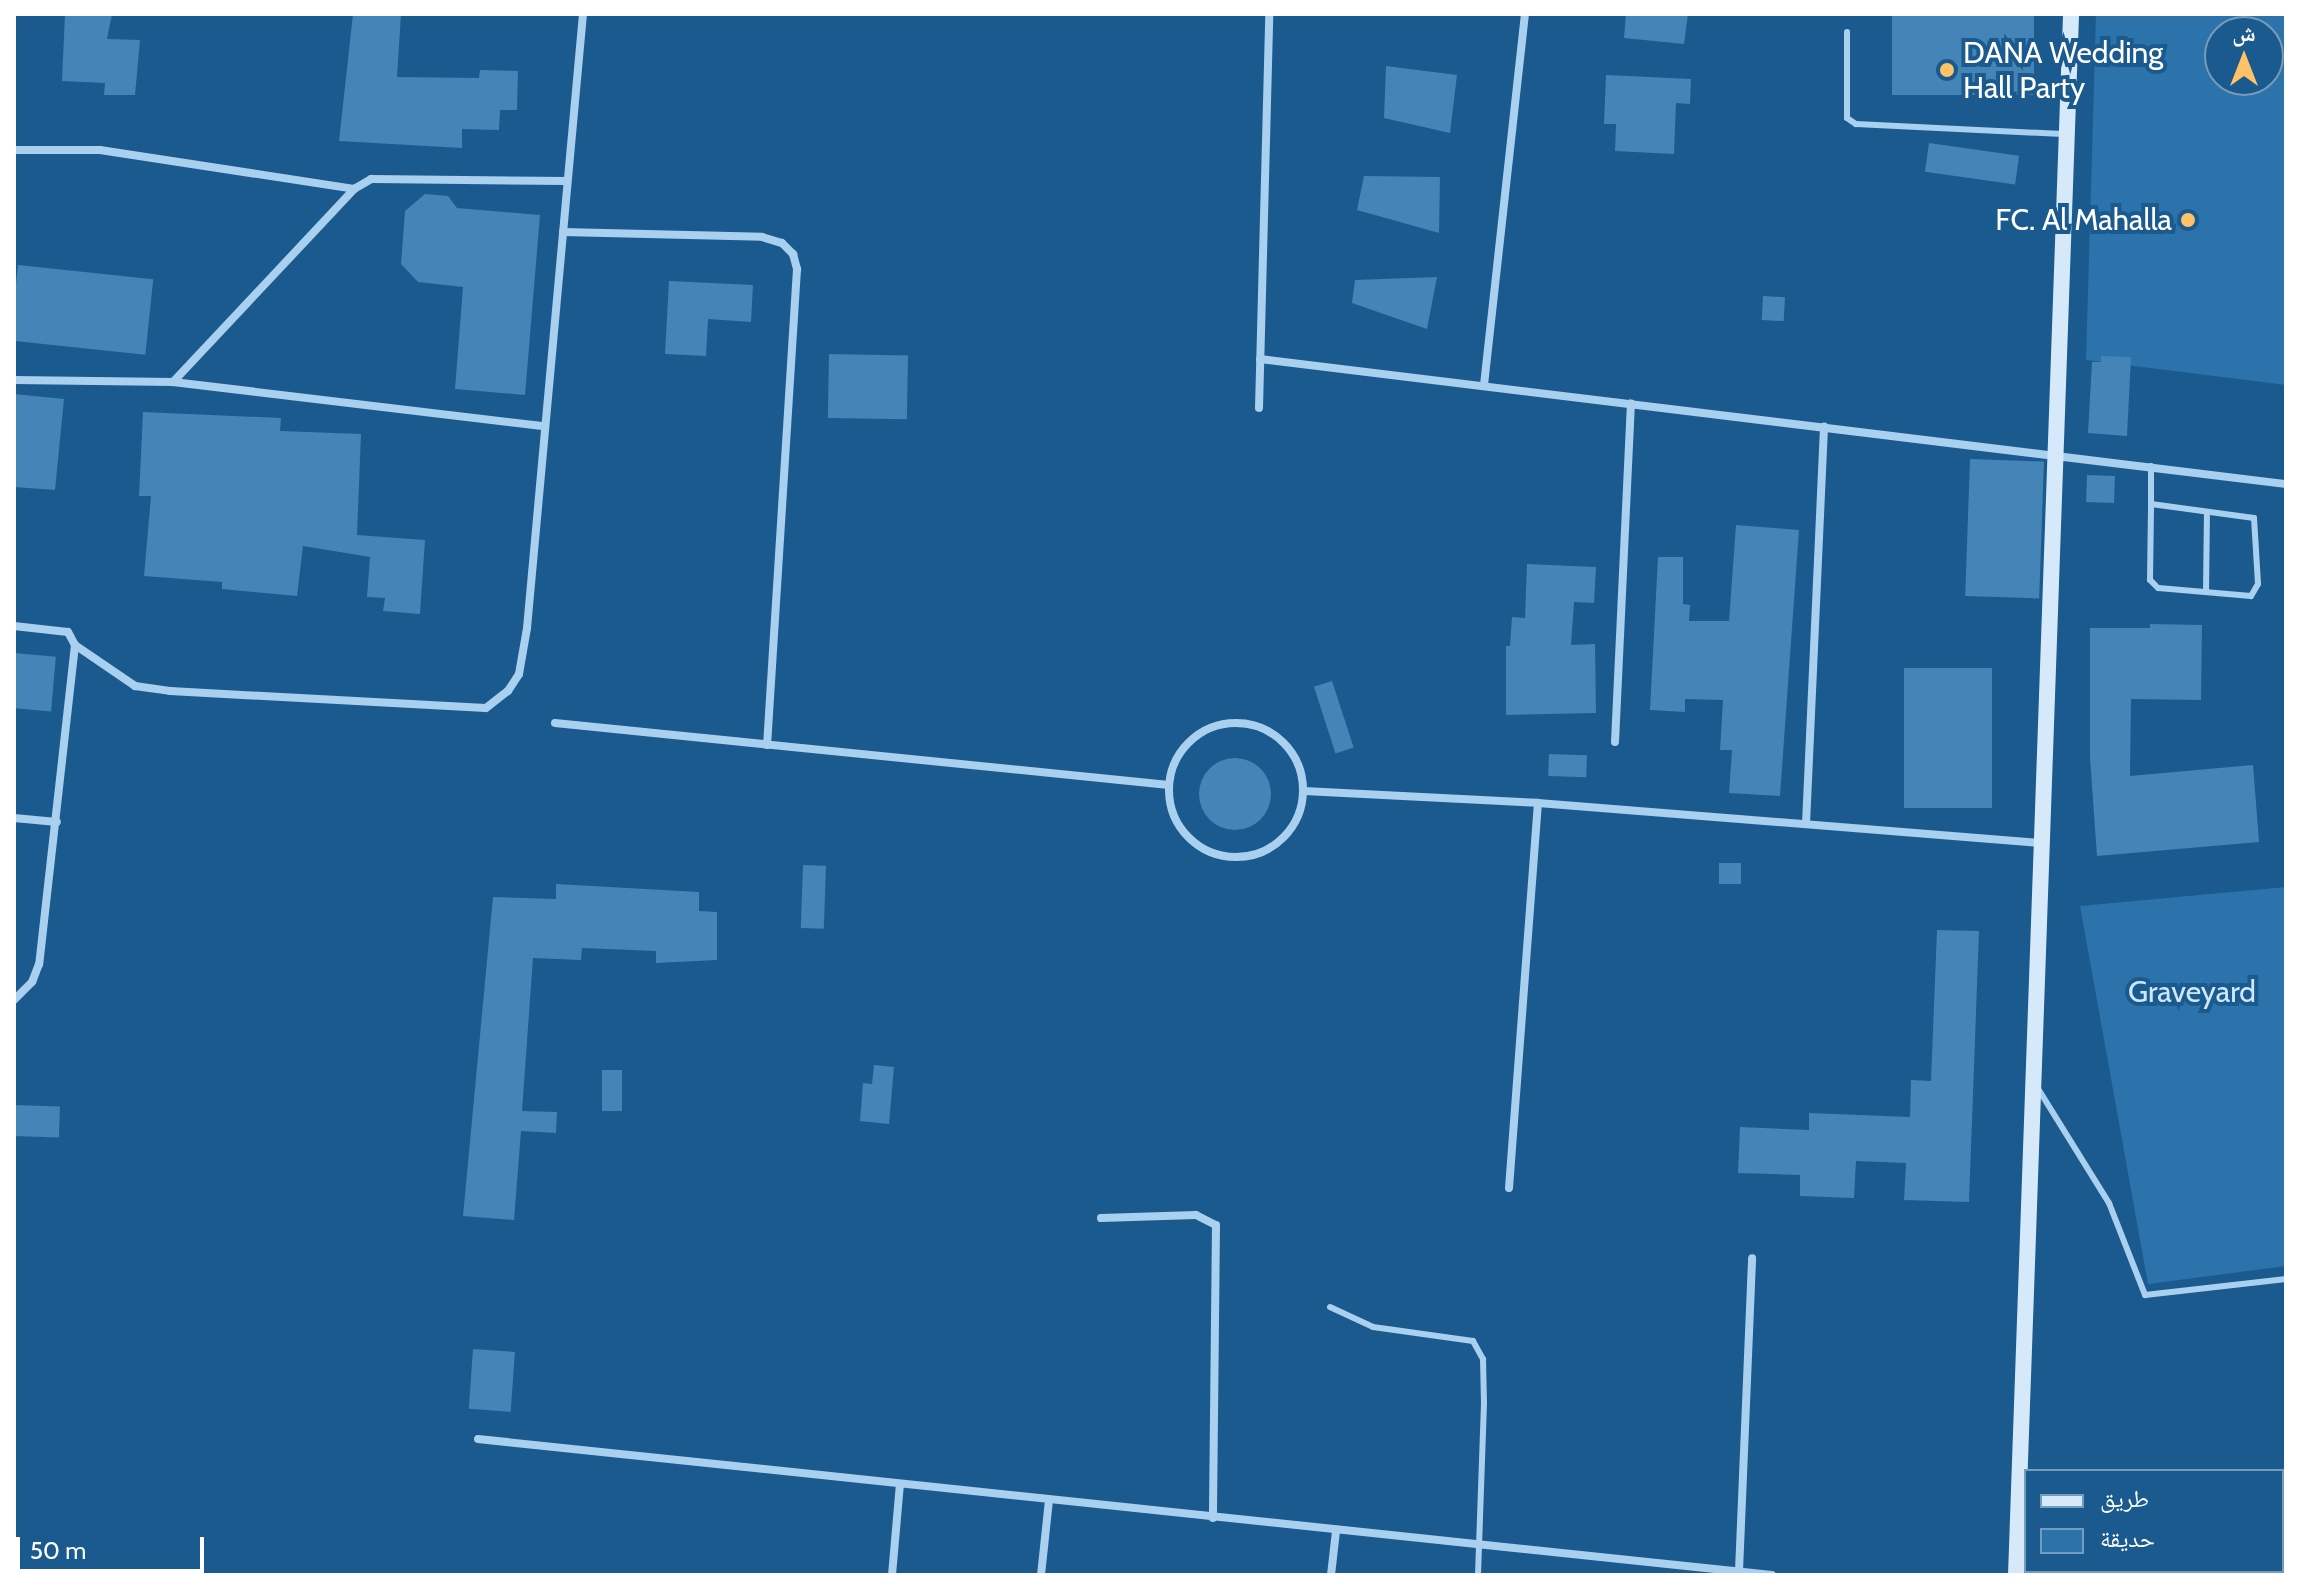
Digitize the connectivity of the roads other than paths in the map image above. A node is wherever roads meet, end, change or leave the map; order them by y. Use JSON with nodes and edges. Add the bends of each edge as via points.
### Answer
{"nodes":[{"id":1,"x":583,"y":14,"type":"edge"},
{"id":2,"x":1269,"y":14,"type":"edge"},
{"id":3,"x":1525,"y":14,"type":"edge"},
{"id":4,"x":2071,"y":14,"type":"edge"},
{"id":5,"x":1847,"y":32,"type":"dead end"},
{"id":6,"x":2067,"y":134,"type":"junction"},
{"id":7,"x":14,"y":150,"type":"edge"},
{"id":8,"x":567,"y":181,"type":"junction"},
{"id":9,"x":354,"y":189,"type":"junction"},
{"id":10,"x":563,"y":232,"type":"junction"},
{"id":11,"x":1260,"y":359,"type":"junction"},
{"id":12,"x":14,"y":380,"type":"edge"},
{"id":13,"x":173,"y":382,"type":"junction"},
{"id":14,"x":1484,"y":385,"type":"junction"},
{"id":15,"x":1631,"y":403,"type":"junction"},
{"id":16,"x":1259,"y":408,"type":"dead end"},
{"id":17,"x":544,"y":426,"type":"junction"},
{"id":18,"x":1824,"y":426,"type":"junction"},
{"id":19,"x":2056,"y":453,"type":"junction"},
{"id":20,"x":2151,"y":466,"type":"junction"},
{"id":21,"x":2286,"y":484,"type":"edge"},
{"id":22,"x":2151,"y":504,"type":"junction"},
{"id":23,"x":2207,"y":512,"type":"junction"},
{"id":24,"x":2206,"y":592,"type":"junction"},
{"id":25,"x":14,"y":626,"type":"edge"},
{"id":26,"x":75,"y":645,"type":"junction"},
{"id":27,"x":555,"y":723,"type":"dead end"},
{"id":28,"x":1615,"y":742,"type":"dead end"},
{"id":29,"x":767,"y":745,"type":"junction"},
{"id":30,"x":1169,"y":785,"type":"junction"},
{"id":31,"x":1304,"y":791,"type":"junction"},
{"id":32,"x":1538,"y":803,"type":"junction"},
{"id":33,"x":14,"y":818,"type":"edge"},
{"id":34,"x":57,"y":822,"type":"junction"},
{"id":35,"x":1806,"y":824,"type":"junction"},
{"id":36,"x":2044,"y":843,"type":"junction"},
{"id":37,"x":14,"y":1000,"type":"edge"},
{"id":38,"x":2035,"y":1084,"type":"junction"},
{"id":39,"x":1509,"y":1188,"type":"dead end"},
{"id":40,"x":1101,"y":1218,"type":"dead end"},
{"id":41,"x":1752,"y":1258,"type":"dead end"},
{"id":42,"x":2286,"y":1279,"type":"edge"},
{"id":43,"x":1330,"y":1307,"type":"dead end"},
{"id":44,"x":478,"y":1439,"type":"dead end"},
{"id":45,"x":900,"y":1484,"type":"junction"},
{"id":46,"x":1049,"y":1500,"type":"junction"},
{"id":47,"x":1213,"y":1518,"type":"junction"},
{"id":48,"x":1336,"y":1531,"type":"junction"},
{"id":49,"x":1482,"y":1546,"type":"junction"},
{"id":50,"x":1662,"y":1570,"type":"edge"},
{"id":51,"x":1739,"y":1571,"type":"junction"},
{"id":52,"x":892,"y":1575,"type":"edge"},
{"id":53,"x":1041,"y":1575,"type":"edge"},
{"id":54,"x":1331,"y":1575,"type":"edge"},
{"id":55,"x":1478,"y":1575,"type":"edge"},
{"id":56,"x":1772,"y":1575,"type":"edge"},
{"id":57,"x":2016,"y":1575,"type":"edge"}],
"edges":[{"from":1,"to":8,"type":"street"},
{"from":2,"to":11,"type":"street"},
{"from":3,"to":14,"type":"street"},
{"from":4,"to":6,"type":"street"},
{"from":5,"to":6,"type":"lane","via":[[1847,118],[1856,124]]},
{"from":6,"to":19,"type":"street"},
{"from":7,"to":9,"type":"street","via":[[100,150]]},
{"from":8,"to":9,"type":"street","via":[[390,177]]},
{"from":8,"to":10,"type":"street"},
{"from":9,"to":13,"type":"street"},
{"from":10,"to":17,"type":"street"},
{"from":10,"to":29,"type":"street","via":[[762,237],[782,243],[793,254],[797,269]]},
{"from":11,"to":14,"type":"street"},
{"from":11,"to":16,"type":"street"},
{"from":12,"to":13,"type":"street"},
{"from":13,"to":17,"type":"street"},
{"from":14,"to":15,"type":"street"},
{"from":15,"to":18,"type":"street"},
{"from":15,"to":28,"type":"street"},
{"from":17,"to":26,"type":"street","via":[[519,674],[486,708],[135,686]]},
{"from":18,"to":19,"type":"street"},
{"from":18,"to":35,"type":"street"},
{"from":19,"to":20,"type":"street"},
{"from":19,"to":36,"type":"street"},
{"from":20,"to":21,"type":"street"},
{"from":20,"to":22,"type":"lane"},
{"from":22,"to":23,"type":"lane"},
{"from":22,"to":24,"type":"lane","via":[[2150,580],[2158,588]]},
{"from":23,"to":24,"type":"lane"},
{"from":23,"to":24,"type":"lane","via":[[2254,518],[2258,584],[2251,596]]},
{"from":25,"to":26,"type":"street","via":[[68,632]]},
{"from":26,"to":34,"type":"street"},
{"from":27,"to":29,"type":"street"},
{"from":29,"to":30,"type":"street"},
{"from":30,"to":31,"type":"street","via":[[1179,756],[1199,734],[1239,723],[1278,737],[1301,770]]},
{"from":30,"to":31,"type":"street","via":[[1179,827],[1212,853],[1233,858],[1255,855],[1290,831]]},
{"from":31,"to":32,"type":"street"},
{"from":32,"to":35,"type":"street"},
{"from":32,"to":39,"type":"street"},
{"from":33,"to":34,"type":"street"},
{"from":34,"to":37,"type":"street","via":[[39,964],[32,982]]},
{"from":35,"to":36,"type":"street"},
{"from":36,"to":38,"type":"street"},
{"from":38,"to":42,"type":"lane","via":[[2109,1203],[2145,1295]]},
{"from":38,"to":57,"type":"street"},
{"from":40,"to":47,"type":"street","via":[[1196,1215],[1216,1225]]},
{"from":41,"to":51,"type":"street"},
{"from":43,"to":49,"type":"lane","via":[[1373,1327],[1473,1341],[1483,1359]]},
{"from":44,"to":45,"type":"street"},
{"from":45,"to":46,"type":"street"},
{"from":45,"to":52,"type":"street"},
{"from":46,"to":47,"type":"street"},
{"from":46,"to":53,"type":"street"},
{"from":47,"to":48,"type":"street"},
{"from":48,"to":49,"type":"street"},
{"from":48,"to":54,"type":"street"},
{"from":49,"to":50,"type":"street"},
{"from":49,"to":55,"type":"lane"},
{"from":50,"to":51,"type":"street"},
{"from":51,"to":56,"type":"street"}]}
